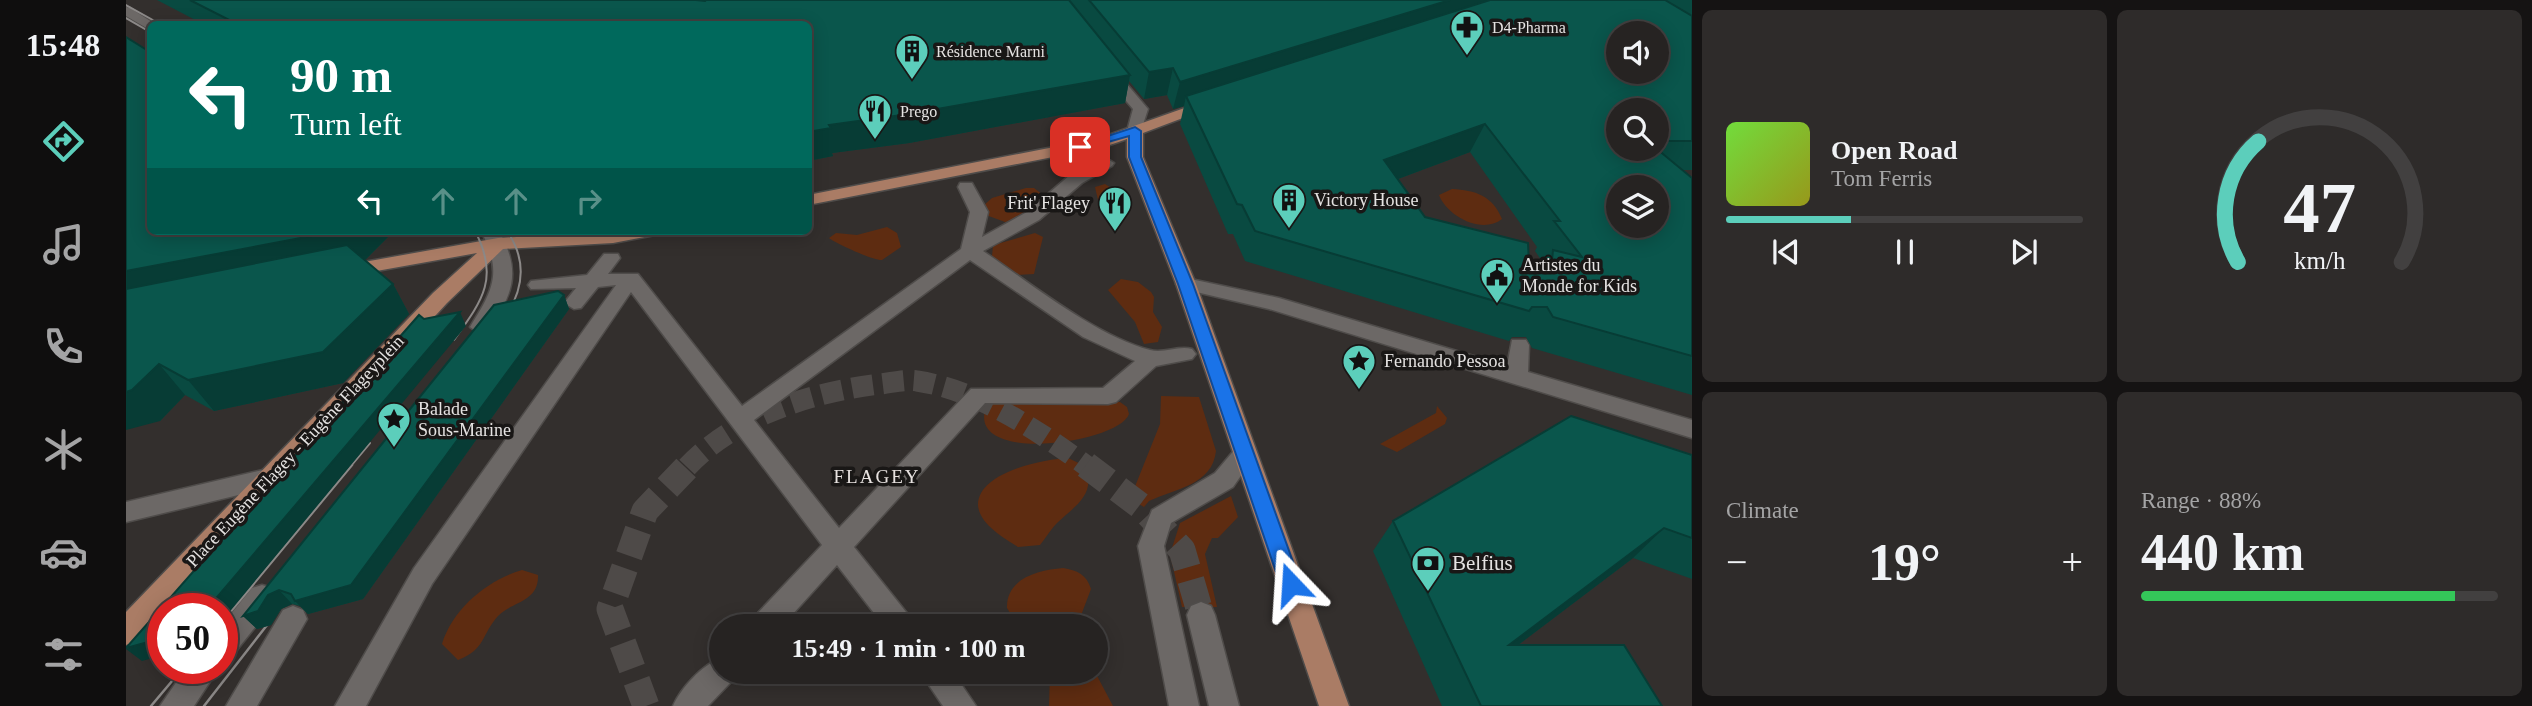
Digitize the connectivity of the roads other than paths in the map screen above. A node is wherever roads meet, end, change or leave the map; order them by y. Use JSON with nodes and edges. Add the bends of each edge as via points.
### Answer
{"nodes":[{"id":1,"x":126,"y":11,"type":"edge"},
{"id":2,"x":146,"y":23,"type":"edge"},
{"id":3,"x":126,"y":24,"type":"edge"},
{"id":4,"x":1100,"y":59,"type":"edge"},
{"id":5,"x":1223,"y":99,"type":"edge"},
{"id":6,"x":1135,"y":131,"type":"junction"},
{"id":7,"x":1105,"y":163,"type":"dead end"},
{"id":8,"x":966,"y":187,"type":"dead end"},
{"id":9,"x":812,"y":199,"type":"edge"},
{"id":10,"x":500,"y":235,"type":"edge"},
{"id":11,"x":628,"y":235,"type":"edge"},
{"id":12,"x":970,"y":251,"type":"junction"},
{"id":13,"x":611,"y":258,"type":"dead end"},
{"id":14,"x":322,"y":276,"type":"edge"},
{"id":15,"x":631,"y":278,"type":"junction"},
{"id":16,"x":594,"y":279,"type":"junction"},
{"id":17,"x":1186,"y":284,"type":"junction"},
{"id":18,"x":538,"y":285,"type":"dead end"},
{"id":19,"x":574,"y":303,"type":"dead end"},
{"id":20,"x":1519,"y":345,"type":"dead end"},
{"id":21,"x":464,"y":346,"type":"edge"},
{"id":22,"x":1185,"y":354,"type":"dead end"},
{"id":23,"x":1150,"y":359,"type":"junction"},
{"id":24,"x":1517,"y":377,"type":"junction"},
{"id":25,"x":740,"y":419,"type":"junction"},
{"id":26,"x":1692,"y":429,"type":"edge"},
{"id":27,"x":1244,"y":454,"type":"junction"},
{"id":28,"x":267,"y":479,"type":"junction"},
{"id":29,"x":126,"y":512,"type":"edge"},
{"id":30,"x":840,"y":548,"type":"junction"},
{"id":31,"x":274,"y":583,"type":"edge"},
{"id":32,"x":776,"y":614,"type":"edge"},
{"id":33,"x":891,"y":614,"type":"edge"},
{"id":34,"x":1200,"y":615,"type":"tunnel mouth"},
{"id":35,"x":293,"y":618,"type":"dead end"},
{"id":36,"x":238,"y":627,"type":"edge"},
{"id":37,"x":126,"y":632,"type":"edge"},
{"id":38,"x":193,"y":684,"type":"edge"},
{"id":39,"x":709,"y":684,"type":"edge"},
{"id":40,"x":944,"y":684,"type":"edge"},
{"id":41,"x":179,"y":702,"type":"edge"},
{"id":42,"x":237,"y":704,"type":"edge"},
{"id":43,"x":350,"y":706,"type":"edge"},
{"id":44,"x":688,"y":706,"type":"edge"},
{"id":45,"x":961,"y":706,"type":"edge"},
{"id":46,"x":1184,"y":706,"type":"edge"},
{"id":47,"x":1224,"y":706,"type":"edge"},
{"id":48,"x":1334,"y":706,"type":"edge"}],
"edges":[{"from":1,"to":2,"type":"street"},
{"from":2,"to":3,"type":"street"},
{"from":4,"to":6,"type":"street","via":[[1141,109]]},
{"from":5,"to":6,"type":"main road"},
{"from":6,"to":9,"type":"main road","via":[[1104,142]]},
{"from":6,"to":17,"type":"main road","via":[[1135,157]]},
{"from":7,"to":12,"type":"street","via":[[1076,179],[1033,216]]},
{"from":8,"to":12,"type":"street","via":[[979,212]]},
{"from":10,"to":11,"type":"main road"},
{"from":10,"to":14,"type":"main road"},
{"from":10,"to":21,"type":"street","via":[[506,262],[502,292]]},
{"from":10,"to":28,"type":"main road","name":"Place Eugène Flagey - Eugène Flageyplein"},
{"from":12,"to":23,"type":"street","via":[[1090,332]]},
{"from":12,"to":25,"type":"street"},
{"from":13,"to":16,"type":"street"},
{"from":15,"to":16,"type":"street"},
{"from":15,"to":25,"type":"street"},
{"from":15,"to":43,"type":"street","via":[[423,576]]},
{"from":16,"to":18,"type":"street"},
{"from":16,"to":19,"type":"street"},
{"from":17,"to":24,"type":"street","via":[[1272,303]]},
{"from":17,"to":27,"type":"main road"},
{"from":20,"to":24,"type":"street"},
{"from":22,"to":23,"type":"street"},
{"from":23,"to":30,"type":"street","via":[[1108,396],[979,395]]},
{"from":24,"to":26,"type":"street"},
{"from":25,"to":30,"type":"street"},
{"from":27,"to":46,"type":"street","via":[[1224,480],[1160,517],[1151,547]]},
{"from":27,"to":48,"type":"main road"},
{"from":28,"to":29,"type":"street"},
{"from":28,"to":37,"type":"main road","name":"Place Eugène Flagey - Eugène Flageyplein"},
{"from":30,"to":32,"type":"street"},
{"from":30,"to":33,"type":"street"},
{"from":31,"to":36,"type":"street"},
{"from":34,"to":47,"type":"street"},
{"from":35,"to":42,"type":"street"},
{"from":38,"to":41,"type":"street"},
{"from":39,"to":44,"type":"street"},
{"from":40,"to":45,"type":"street"}]}
